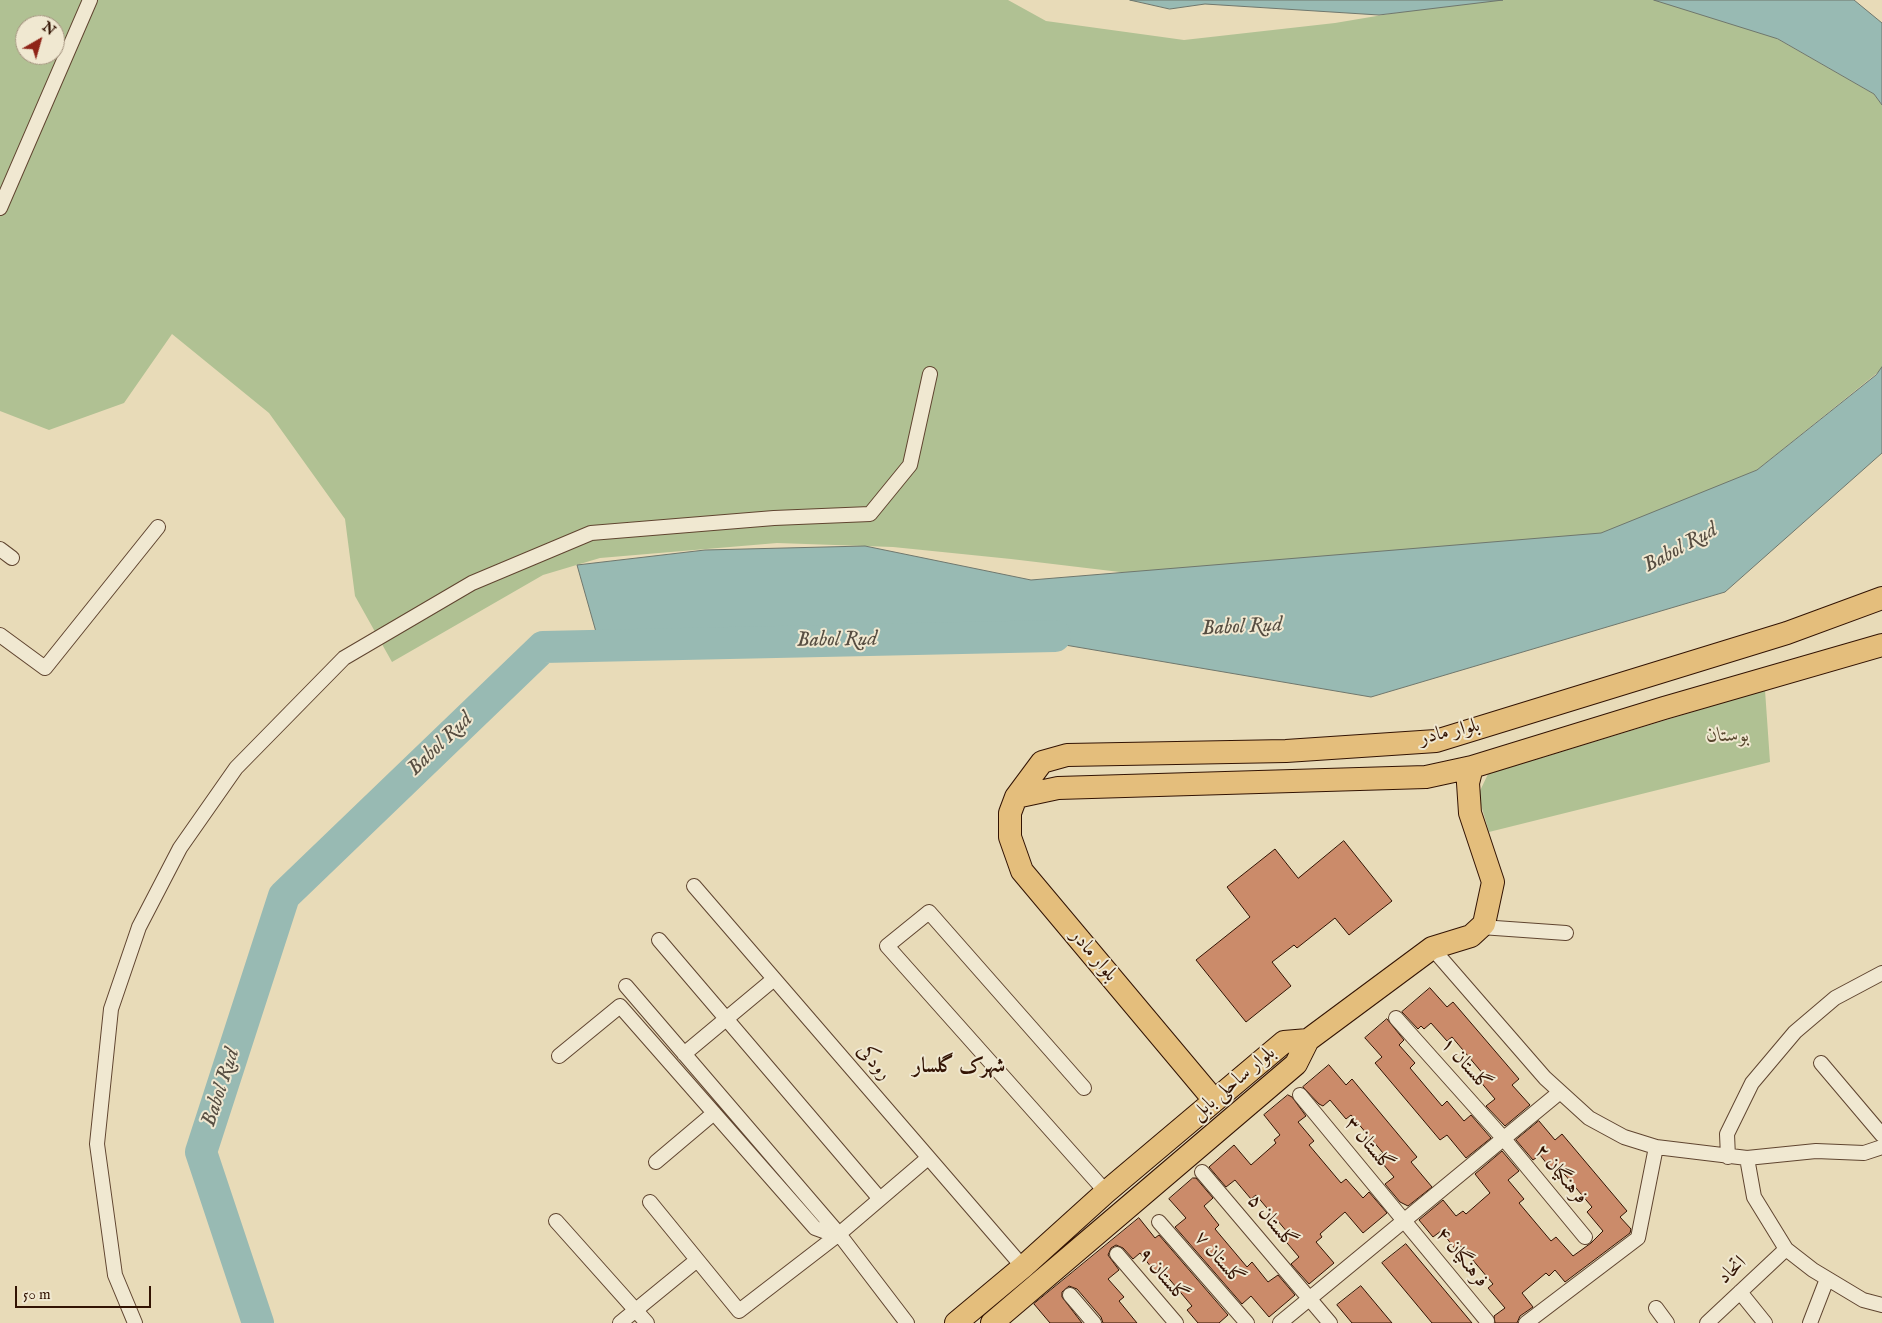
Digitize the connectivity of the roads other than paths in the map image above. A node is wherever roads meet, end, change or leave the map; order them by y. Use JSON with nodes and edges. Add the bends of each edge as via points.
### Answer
{"nodes":[{"id":1,"x":90,"y":0,"type":"edge"},
{"id":2,"x":0,"y":208,"type":"edge"},
{"id":3,"x":930,"y":374,"type":"dead end"},
{"id":4,"x":158,"y":527,"type":"dead end"},
{"id":5,"x":0,"y":549,"type":"edge"},
{"id":6,"x":12,"y":558,"type":"dead end"},
{"id":7,"x":1882,"y":598,"type":"edge"},
{"id":8,"x":0,"y":635,"type":"edge"},
{"id":9,"x":1882,"y":645,"type":"edge"},
{"id":10,"x":1472,"y":767,"type":"junction"},
{"id":11,"x":1016,"y":797,"type":"junction"},
{"id":12,"x":694,"y":886,"type":"dead end"},
{"id":13,"x":1481,"y":926,"type":"junction"},
{"id":14,"x":1566,"y":933,"type":"dead end"},
{"id":15,"x":659,"y":940,"type":"dead end"},
{"id":16,"x":1432,"y":948,"type":"junction"},
{"id":17,"x":1882,"y":973,"type":"edge"},
{"id":18,"x":774,"y":978,"type":"junction"},
{"id":19,"x":626,"y":986,"type":"dead end"},
{"id":20,"x":1396,"y":1018,"type":"dead end"},
{"id":21,"x":726,"y":1019,"type":"junction"},
{"id":22,"x":1308,"y":1040,"type":"junction"},
{"id":23,"x":684,"y":1054,"type":"junction"},
{"id":24,"x":559,"y":1056,"type":"dead end"},
{"id":25,"x":1821,"y":1063,"type":"dead end"},
{"id":26,"x":1084,"y":1088,"type":"dead end"},
{"id":27,"x":1560,"y":1092,"type":"junction"},
{"id":28,"x":1300,"y":1095,"type":"dead end"},
{"id":29,"x":1214,"y":1100,"type":"junction"},
{"id":30,"x":714,"y":1113,"type":"junction"},
{"id":31,"x":1882,"y":1135,"type":"edge"},
{"id":32,"x":1504,"y":1139,"type":"junction"},
{"id":33,"x":1882,"y":1146,"type":"edge"},
{"id":34,"x":1656,"y":1147,"type":"junction"},
{"id":35,"x":1728,"y":1157,"type":"junction"},
{"id":36,"x":928,"y":1158,"type":"junction"},
{"id":37,"x":1747,"y":1158,"type":"junction"},
{"id":38,"x":656,"y":1162,"type":"dead end"},
{"id":39,"x":1202,"y":1172,"type":"dead end"},
{"id":40,"x":1106,"y":1192,"type":"junction"},
{"id":41,"x":880,"y":1199,"type":"junction"},
{"id":42,"x":650,"y":1202,"type":"dead end"},
{"id":43,"x":556,"y":1221,"type":"dead end"},
{"id":44,"x":1404,"y":1221,"type":"junction"},
{"id":45,"x":1159,"y":1222,"type":"dead end"},
{"id":46,"x":839,"y":1234,"type":"junction"},
{"id":47,"x":1585,"y":1237,"type":"dead end"},
{"id":48,"x":1786,"y":1249,"type":"junction"},
{"id":49,"x":1117,"y":1254,"type":"dead end"},
{"id":50,"x":697,"y":1260,"type":"junction"},
{"id":51,"x":1023,"y":1268,"type":"junction"},
{"id":52,"x":1827,"y":1279,"type":"junction"},
{"id":53,"x":1740,"y":1292,"type":"junction"},
{"id":54,"x":1070,"y":1295,"type":"dead end"},
{"id":55,"x":1310,"y":1298,"type":"junction"},
{"id":56,"x":1882,"y":1305,"type":"edge"},
{"id":57,"x":1656,"y":1308,"type":"dead end"},
{"id":58,"x":635,"y":1310,"type":"junction"},
{"id":59,"x":1487,"y":1321,"type":"dead end"},
{"id":60,"x":135,"y":1323,"type":"edge"},
{"id":61,"x":620,"y":1323,"type":"edge"},
{"id":62,"x":647,"y":1323,"type":"edge"},
{"id":63,"x":908,"y":1323,"type":"edge"},
{"id":64,"x":956,"y":1323,"type":"edge"},
{"id":65,"x":992,"y":1323,"type":"edge"},
{"id":66,"x":1094,"y":1323,"type":"edge"},
{"id":67,"x":1176,"y":1323,"type":"edge"},
{"id":68,"x":1247,"y":1323,"type":"edge"},
{"id":69,"x":1280,"y":1323,"type":"edge"},
{"id":70,"x":1330,"y":1323,"type":"edge"},
{"id":71,"x":1526,"y":1323,"type":"edge"},
{"id":72,"x":1667,"y":1323,"type":"edge"},
{"id":73,"x":1707,"y":1323,"type":"edge"},
{"id":74,"x":1765,"y":1323,"type":"edge"},
{"id":75,"x":1810,"y":1323,"type":"edge"}],
"edges":[{"from":1,"to":2,"type":"street"},
{"from":3,"to":60,"type":"street","via":[[910,466],[870,514],[591,532],[472,582],[344,658],[236,768],[180,848],[139,927],[111,1009],[97,1144],[115,1275]]},
{"from":4,"to":8,"type":"street","via":[[45,668]]},
{"from":5,"to":6,"type":"street"},
{"from":7,"to":11,"type":"main road","name":"بلوار مادر","via":[[1787,633],[1436,741],[1286,751],[1067,755],[1042,762]]},
{"from":9,"to":10,"type":"main road","name":"بلوار مادر"},
{"from":10,"to":11,"type":"main road","name":"بلوار مادر","via":[[1426,777],[1058,788]]},
{"from":10,"to":13,"type":"main road","via":[[1468,784],[1470,814],[1492,882],[1489,908]]},
{"from":11,"to":29,"type":"main road","name":"بلوار مادر","via":[[1010,813],[1010,837],[1022,871]]},
{"from":12,"to":18,"type":"street","name":"رودکی"},
{"from":13,"to":14,"type":"street"},
{"from":13,"to":16,"type":"main road","via":[[1471,936]]},
{"from":15,"to":21,"type":"street"},
{"from":16,"to":22,"type":"main road"},
{"from":16,"to":27,"type":"street"},
{"from":17,"to":35,"type":"street","via":[[1835,998],[1795,1032],[1752,1083],[1727,1134]]},
{"from":18,"to":21,"type":"street"},
{"from":18,"to":36,"type":"street","name":"رودکی"},
{"from":19,"to":23,"type":"street"},
{"from":20,"to":32,"type":"street","name":"گلستان ۱"},
{"from":21,"to":23,"type":"street"},
{"from":21,"to":41,"type":"street"},
{"from":22,"to":29,"type":"main road","name":"بلوار ساحلی بابل","via":[[1284,1042]]},
{"from":22,"to":65,"type":"main road","name":"بلوار ساحلی بابل","via":[[1296,1064]]},
{"from":23,"to":46,"type":"street"},
{"from":24,"to":30,"type":"street","via":[[620,1006]]},
{"from":25,"to":31,"type":"street"},
{"from":26,"to":40,"type":"street","via":[[929,912],[887,946]]},
{"from":27,"to":32,"type":"street"},
{"from":27,"to":34,"type":"street","via":[[1589,1118],[1624,1137]]},
{"from":28,"to":44,"type":"street","name":"گلستان ۳"},
{"from":29,"to":40,"type":"main road","name":"بلوار ساحلی بابل"},
{"from":30,"to":38,"type":"street"},
{"from":30,"to":46,"type":"street","via":[[815,1228]]},
{"from":32,"to":44,"type":"street"},
{"from":32,"to":47,"type":"street","name":"فرهنگیان ۲"},
{"from":33,"to":37,"type":"street","via":[[1864,1153],[1816,1152]]},
{"from":34,"to":35,"type":"street"},
{"from":34,"to":71,"type":"street","via":[[1638,1238]]},
{"from":35,"to":37,"type":"street"},
{"from":36,"to":41,"type":"street"},
{"from":36,"to":51,"type":"street","name":"رودکی"},
{"from":37,"to":48,"type":"street","via":[[1754,1196]]},
{"from":39,"to":55,"type":"street","name":"گلستان ۵"},
{"from":40,"to":51,"type":"main road","name":"بلوار ساحلی بابل"},
{"from":41,"to":46,"type":"street"},
{"from":42,"to":50,"type":"street"},
{"from":43,"to":58,"type":"street"},
{"from":44,"to":55,"type":"street"},
{"from":44,"to":59,"type":"street","name":"فرهنگیان ۴"},
{"from":45,"to":68,"type":"street","name":"گلستان ۷"},
{"from":46,"to":50,"type":"street","via":[[739,1311]]},
{"from":46,"to":63,"type":"street"},
{"from":48,"to":52,"type":"street"},
{"from":48,"to":53,"type":"street","name":"اتحاد"},
{"from":49,"to":67,"type":"street","name":"گلستان ۹"},
{"from":50,"to":58,"type":"street"},
{"from":51,"to":64,"type":"main road","name":"بلوار ساحلی بابل"},
{"from":52,"to":56,"type":"street","via":[[1863,1300]]},
{"from":52,"to":75,"type":"street"},
{"from":53,"to":73,"type":"street","name":"اتحاد"},
{"from":53,"to":74,"type":"street"},
{"from":54,"to":66,"type":"street"},
{"from":55,"to":69,"type":"street"},
{"from":55,"to":70,"type":"street","name":"گلستان ۵"},
{"from":57,"to":72,"type":"street"},
{"from":58,"to":61,"type":"street"},
{"from":58,"to":62,"type":"street"}]}
